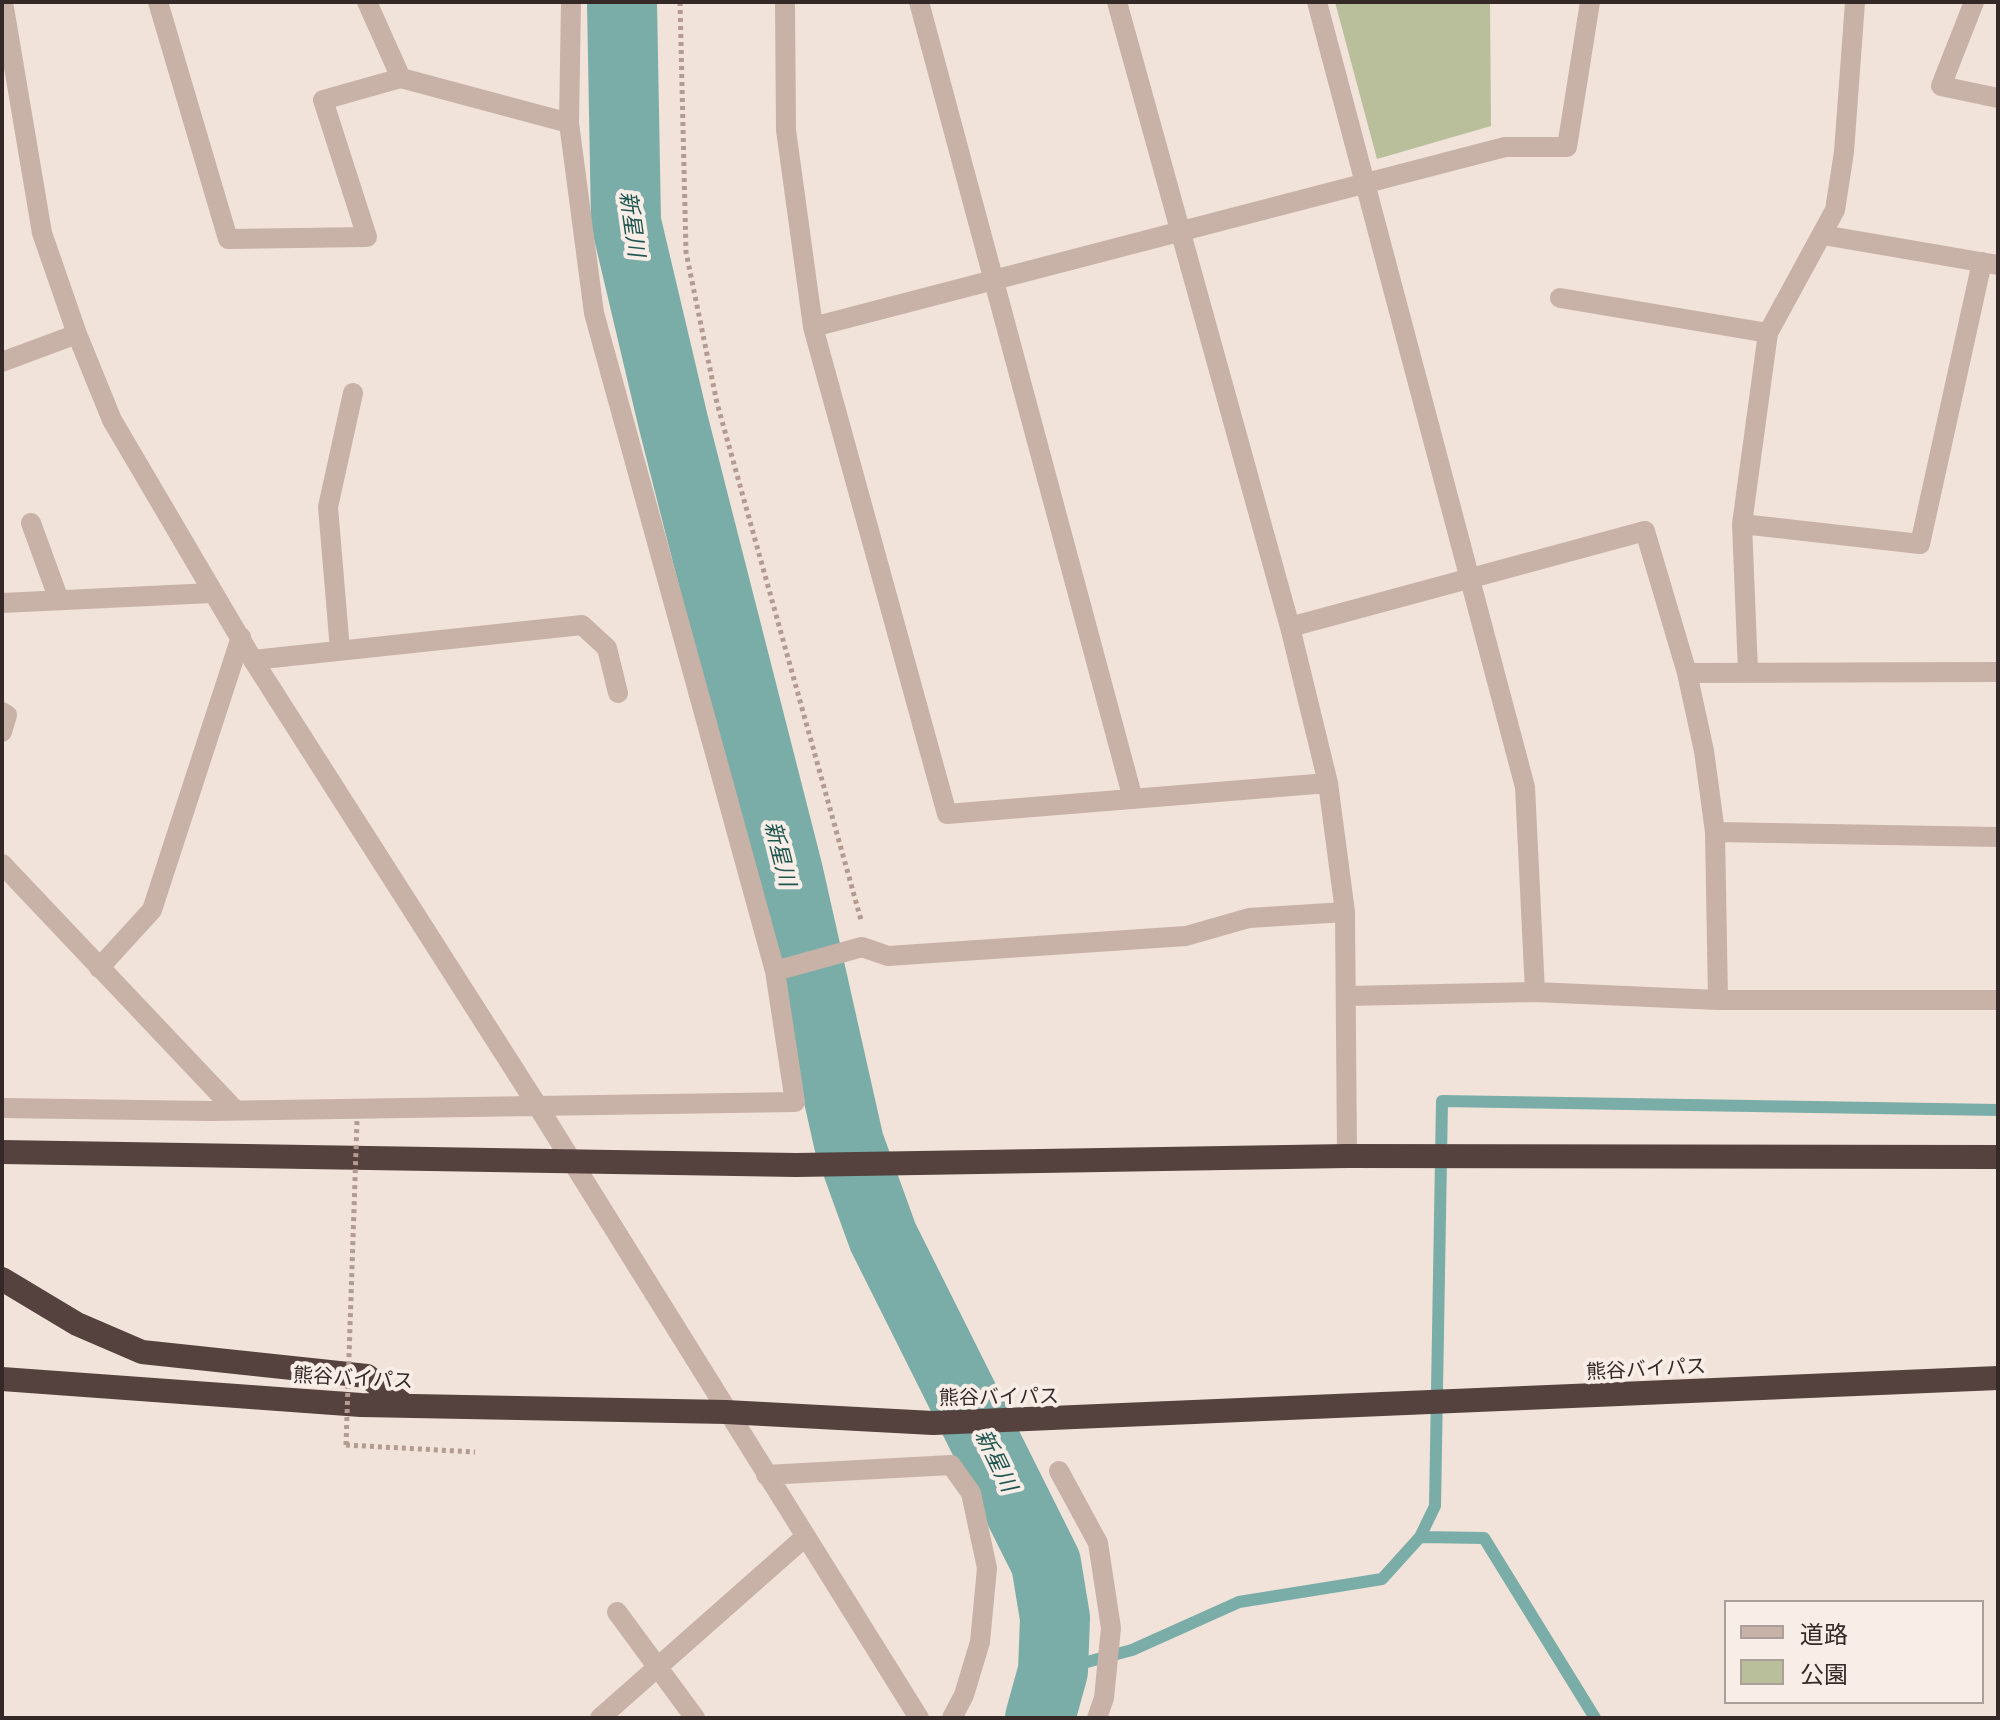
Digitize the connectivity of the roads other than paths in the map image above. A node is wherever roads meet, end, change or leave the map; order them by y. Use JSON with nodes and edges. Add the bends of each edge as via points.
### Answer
{"nodes":[{"id":1,"x":3,"y":2,"type":"edge"},
{"id":2,"x":158,"y":2,"type":"edge"},
{"id":3,"x":367,"y":2,"type":"edge"},
{"id":4,"x":571,"y":2,"type":"edge"},
{"id":5,"x":785,"y":2,"type":"edge"},
{"id":6,"x":919,"y":2,"type":"edge"},
{"id":7,"x":1117,"y":2,"type":"edge"},
{"id":8,"x":1317,"y":2,"type":"edge"},
{"id":9,"x":1590,"y":2,"type":"edge"},
{"id":10,"x":1855,"y":2,"type":"edge"},
{"id":11,"x":1974,"y":2,"type":"edge"},
{"id":12,"x":401,"y":78,"type":"junction"},
{"id":13,"x":1998,"y":98,"type":"edge"},
{"id":14,"x":569,"y":123,"type":"junction"},
{"id":15,"x":1365,"y":181,"type":"junction"},
{"id":16,"x":1180,"y":231,"type":"junction"},
{"id":17,"x":1823,"y":235,"type":"junction"},
{"id":18,"x":1990,"y":264,"type":"edge"},
{"id":19,"x":995,"y":279,"type":"junction"},
{"id":20,"x":1560,"y":298,"type":"dead end"},
{"id":21,"x":813,"y":327,"type":"junction"},
{"id":22,"x":1768,"y":333,"type":"junction"},
{"id":23,"x":77,"y":334,"type":"junction"},
{"id":24,"x":2,"y":362,"type":"edge"},
{"id":25,"x":353,"y":393,"type":"dead end"},
{"id":26,"x":31,"y":523,"type":"dead end"},
{"id":27,"x":1742,"y":524,"type":"junction"},
{"id":28,"x":1472,"y":579,"type":"junction"},
{"id":29,"x":212,"y":593,"type":"junction"},
{"id":30,"x":59,"y":600,"type":"junction"},
{"id":31,"x":2,"y":603,"type":"edge"},
{"id":32,"x":1290,"y":627,"type":"junction"},
{"id":33,"x":241,"y":637,"type":"junction"},
{"id":34,"x":340,"y":650,"type":"junction"},
{"id":35,"x":253,"y":660,"type":"junction"},
{"id":36,"x":1748,"y":671,"type":"junction"},
{"id":37,"x":1998,"y":672,"type":"edge"},
{"id":38,"x":1687,"y":673,"type":"junction"},
{"id":39,"x":618,"y":693,"type":"dead end"},
{"id":40,"x":2,"y":712,"type":"edge"},
{"id":41,"x":2,"y":732,"type":"edge"},
{"id":42,"x":1328,"y":783,"type":"junction"},
{"id":43,"x":1133,"y":799,"type":"junction"},
{"id":44,"x":1715,"y":832,"type":"junction"},
{"id":45,"x":1998,"y":837,"type":"edge"},
{"id":46,"x":2,"y":864,"type":"edge"},
{"id":47,"x":1345,"y":912,"type":"junction"},
{"id":48,"x":99,"y":968,"type":"junction"},
{"id":49,"x":776,"y":971,"type":"junction"},
{"id":50,"x":1535,"y":992,"type":"junction"},
{"id":51,"x":1347,"y":996,"type":"junction"},
{"id":52,"x":1718,"y":1000,"type":"junction"},
{"id":53,"x":1998,"y":1000,"type":"edge"},
{"id":54,"x":537,"y":1105,"type":"junction"},
{"id":55,"x":2,"y":1108,"type":"edge"},
{"id":56,"x":235,"y":1110,"type":"junction"},
{"id":57,"x":2,"y":1152,"type":"edge"},
{"id":58,"x":1347,"y":1156,"type":"junction"},
{"id":59,"x":1998,"y":1157,"type":"edge"},
{"id":60,"x":572,"y":1162,"type":"junction"},
{"id":61,"x":2,"y":1279,"type":"edge"},
{"id":62,"x":1998,"y":1378,"type":"edge"},
{"id":63,"x":2,"y":1379,"type":"edge"},
{"id":64,"x":404,"y":1405,"type":"junction"},
{"id":65,"x":726,"y":1412,"type":"junction"},
{"id":66,"x":1059,"y":1471,"type":"dead end"},
{"id":67,"x":766,"y":1475,"type":"junction"},
{"id":68,"x":805,"y":1537,"type":"junction"},
{"id":69,"x":617,"y":1612,"type":"dead end"},
{"id":70,"x":657,"y":1667,"type":"junction"},
{"id":71,"x":600,"y":1718,"type":"edge"},
{"id":72,"x":695,"y":1718,"type":"edge"},
{"id":73,"x":919,"y":1718,"type":"edge"},
{"id":74,"x":952,"y":1718,"type":"edge"},
{"id":75,"x":1097,"y":1718,"type":"edge"}],
"edges":[{"from":1,"to":23,"type":"street","via":[[42,233]]},
{"from":2,"to":12,"type":"street","via":[[228,239],[367,237],[323,100]]},
{"from":3,"to":12,"type":"street"},
{"from":4,"to":14,"type":"street"},
{"from":5,"to":21,"type":"street","via":[[786,130]]},
{"from":6,"to":19,"type":"street"},
{"from":7,"to":16,"type":"street"},
{"from":8,"to":15,"type":"street"},
{"from":9,"to":15,"type":"street","via":[[1567,147],[1505,147]]},
{"from":10,"to":17,"type":"street","via":[[1844,152],[1835,210]]},
{"from":11,"to":13,"type":"street","via":[[1941,86]]},
{"from":12,"to":14,"type":"street"},
{"from":14,"to":49,"type":"street","via":[[594,313]]},
{"from":15,"to":16,"type":"street"},
{"from":15,"to":28,"type":"street"},
{"from":16,"to":19,"type":"street"},
{"from":16,"to":32,"type":"street"},
{"from":17,"to":18,"type":"street"},
{"from":17,"to":22,"type":"street"},
{"from":18,"to":27,"type":"street","via":[[1920,544]]},
{"from":19,"to":21,"type":"street"},
{"from":19,"to":43,"type":"street"},
{"from":20,"to":22,"type":"street"},
{"from":21,"to":43,"type":"street","via":[[947,814]]},
{"from":22,"to":27,"type":"street"},
{"from":23,"to":24,"type":"street"},
{"from":23,"to":29,"type":"street","via":[[112,420]]},
{"from":25,"to":34,"type":"street","via":[[328,507]]},
{"from":26,"to":30,"type":"street"},
{"from":27,"to":36,"type":"street"},
{"from":28,"to":32,"type":"street"},
{"from":28,"to":38,"type":"street","via":[[1645,531]]},
{"from":28,"to":50,"type":"street","via":[[1525,787]]},
{"from":29,"to":30,"type":"street"},
{"from":29,"to":33,"type":"street"},
{"from":30,"to":31,"type":"street"},
{"from":32,"to":42,"type":"street"},
{"from":33,"to":35,"type":"street"},
{"from":33,"to":48,"type":"street","via":[[152,910]]},
{"from":34,"to":35,"type":"street"},
{"from":34,"to":39,"type":"street","via":[[582,625],[607,648]]},
{"from":35,"to":54,"type":"street"},
{"from":36,"to":37,"type":"street"},
{"from":36,"to":38,"type":"street"},
{"from":38,"to":44,"type":"street"},
{"from":40,"to":41,"type":"street","via":[[7,715]]},
{"from":42,"to":43,"type":"street"},
{"from":42,"to":47,"type":"street"},
{"from":44,"to":45,"type":"street"},
{"from":44,"to":52,"type":"street"},
{"from":46,"to":48,"type":"street"},
{"from":47,"to":49,"type":"street","via":[[1249,918],[1186,936],[888,956],[862,947]]},
{"from":47,"to":51,"type":"street"},
{"from":48,"to":56,"type":"street"},
{"from":49,"to":54,"type":"street","via":[[795,1102]]},
{"from":50,"to":51,"type":"street"},
{"from":50,"to":52,"type":"street"},
{"from":51,"to":58,"type":"street"},
{"from":52,"to":53,"type":"street"},
{"from":54,"to":56,"type":"street"},
{"from":54,"to":60,"type":"street"},
{"from":55,"to":56,"type":"street"},
{"from":57,"to":60,"type":"highway"},
{"from":58,"to":59,"type":"highway"},
{"from":58,"to":60,"type":"highway","via":[[930,1165]]},
{"from":60,"to":65,"type":"street"},
{"from":61,"to":64,"type":"highway","via":[[77,1324],[142,1352],[367,1376]]},
{"from":62,"to":65,"type":"highway","name":"熊谷バイパス","via":[[1044,1421],[933,1423]]},
{"from":63,"to":64,"type":"highway","name":"熊谷バイパス"},
{"from":64,"to":65,"type":"highway","name":"熊谷バイパス"},
{"from":65,"to":67,"type":"street"},
{"from":66,"to":75,"type":"street","via":[[1098,1543],[1111,1628]]},
{"from":67,"to":68,"type":"street"},
{"from":67,"to":74,"type":"street","via":[[951,1465],[971,1493],[987,1568],[980,1642]]},
{"from":68,"to":70,"type":"street"},
{"from":68,"to":73,"type":"street"},
{"from":69,"to":70,"type":"street"},
{"from":70,"to":71,"type":"street"},
{"from":70,"to":72,"type":"street"}]}
